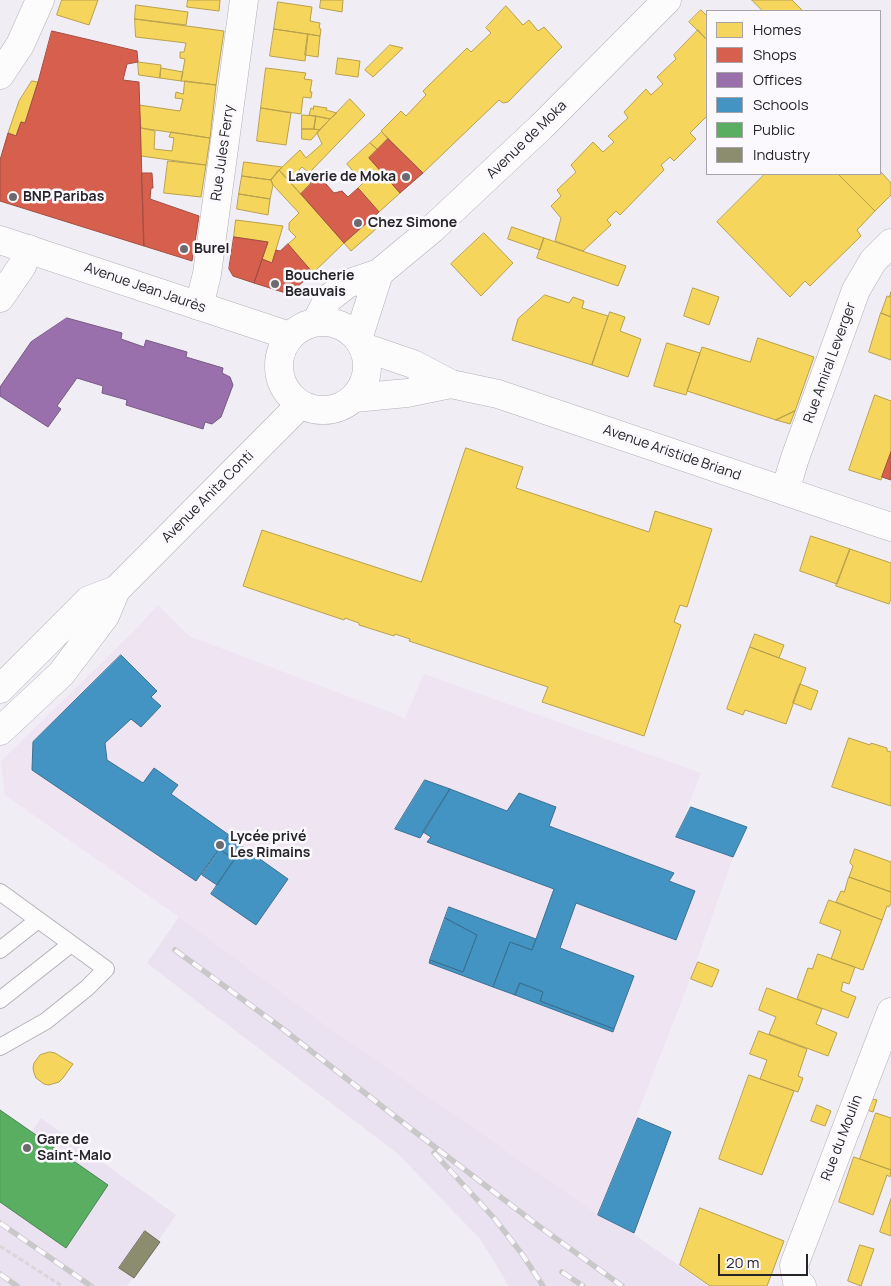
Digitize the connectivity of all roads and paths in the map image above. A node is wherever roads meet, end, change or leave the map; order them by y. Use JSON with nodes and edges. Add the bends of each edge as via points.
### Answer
{"nodes":[{"id":1,"x":40,"y":0,"type":"edge"},
{"id":2,"x":244,"y":0,"type":"edge"},
{"id":3,"x":667,"y":0,"type":"edge"},
{"id":4,"x":0,"y":75,"type":"edge"},
{"id":5,"x":0,"y":240,"type":"edge"},
{"id":6,"x":891,"y":243,"type":"edge"},
{"id":7,"x":30,"y":249,"type":"junction"},
{"id":8,"x":379,"y":272,"type":"junction"},
{"id":9,"x":0,"y":298,"type":"edge"},
{"id":10,"x":199,"y":306,"type":"junction"},
{"id":11,"x":316,"y":322,"type":"junction"},
{"id":12,"x":290,"y":336,"type":"junction"},
{"id":13,"x":361,"y":343,"type":"junction"},
{"id":14,"x":451,"y":384,"type":"junction"},
{"id":15,"x":354,"y":398,"type":"junction"},
{"id":16,"x":300,"y":405,"type":"junction"},
{"id":17,"x":785,"y":491,"type":"junction"},
{"id":18,"x":891,"y":527,"type":"edge"},
{"id":19,"x":116,"y":590,"type":"junction"},
{"id":20,"x":0,"y":689,"type":"edge"},
{"id":21,"x":0,"y":731,"type":"edge"},
{"id":22,"x":0,"y":892,"type":"edge"},
{"id":23,"x":38,"y":920,"type":"junction"},
{"id":24,"x":71,"y":944,"type":"junction"},
{"id":25,"x":0,"y":950,"type":"edge"},
{"id":26,"x":0,"y":1000,"type":"edge"},
{"id":27,"x":891,"y":1012,"type":"edge"},
{"id":28,"x":0,"y":1047,"type":"edge"},
{"id":29,"x":0,"y":1246,"type":"edge"},
{"id":30,"x":798,"y":1275,"type":"edge"},
{"id":31,"x":62,"y":1286,"type":"edge"}],
"edges":[{"from":1,"to":4,"type":"street","via":[[20,45]]},
{"from":2,"to":10,"type":"street","name":"Rue Jules Ferry","via":[[207,274]]},
{"from":3,"to":8,"type":"street","name":"Avenue de Moka","via":[[535,133],[432,229]]},
{"from":5,"to":7,"type":"street","name":"Avenue Jean Jaurès"},
{"from":6,"to":17,"type":"street","name":"Rue Amiral Leverger","via":[[873,261],[856,290]]},
{"from":7,"to":9,"type":"street"},
{"from":7,"to":10,"type":"street","name":"Avenue Jean Jaurès"},
{"from":8,"to":11,"type":"street","name":"Avenue de Moka","via":[[347,284],[334,294]]},
{"from":8,"to":13,"type":"street"},
{"from":10,"to":12,"type":"street","name":"Avenue Jean Jaurès"},
{"from":11,"to":12,"type":"street","via":[[302,326]]},
{"from":11,"to":13,"type":"street","via":[[340,324]]},
{"from":12,"to":16,"type":"street","via":[[282,347],[279,373],[286,391]]},
{"from":13,"to":14,"type":"street","name":"Avenue Aristide Briand"},
{"from":13,"to":15,"type":"street","via":[[367,360],[367,374]]},
{"from":14,"to":15,"type":"street","name":"Avenue Aristide Briand","via":[[407,393]]},
{"from":14,"to":17,"type":"street","name":"Avenue Aristide Briand","via":[[498,394]]},
{"from":15,"to":16,"type":"street","via":[[328,410]]},
{"from":16,"to":19,"type":"street","name":"Avenue Anita Conti"},
{"from":17,"to":18,"type":"street","name":"Avenue Aristide Briand"},
{"from":19,"to":20,"type":"street","name":"Avenue Anita Conti","via":[[89,600]]},
{"from":19,"to":21,"type":"street","name":"Avenue Anita Conti","via":[[104,616],[61,674]]},
{"from":22,"to":23,"type":"lane"},
{"from":23,"to":24,"type":"lane"},
{"from":23,"to":25,"type":"lane"},
{"from":24,"to":26,"type":"lane"},
{"from":24,"to":28,"type":"lane","via":[[106,969],[46,1021]]},
{"from":27,"to":30,"type":"street","name":"Rue du Moulin"},
{"from":29,"to":31,"type":"path"}]}
